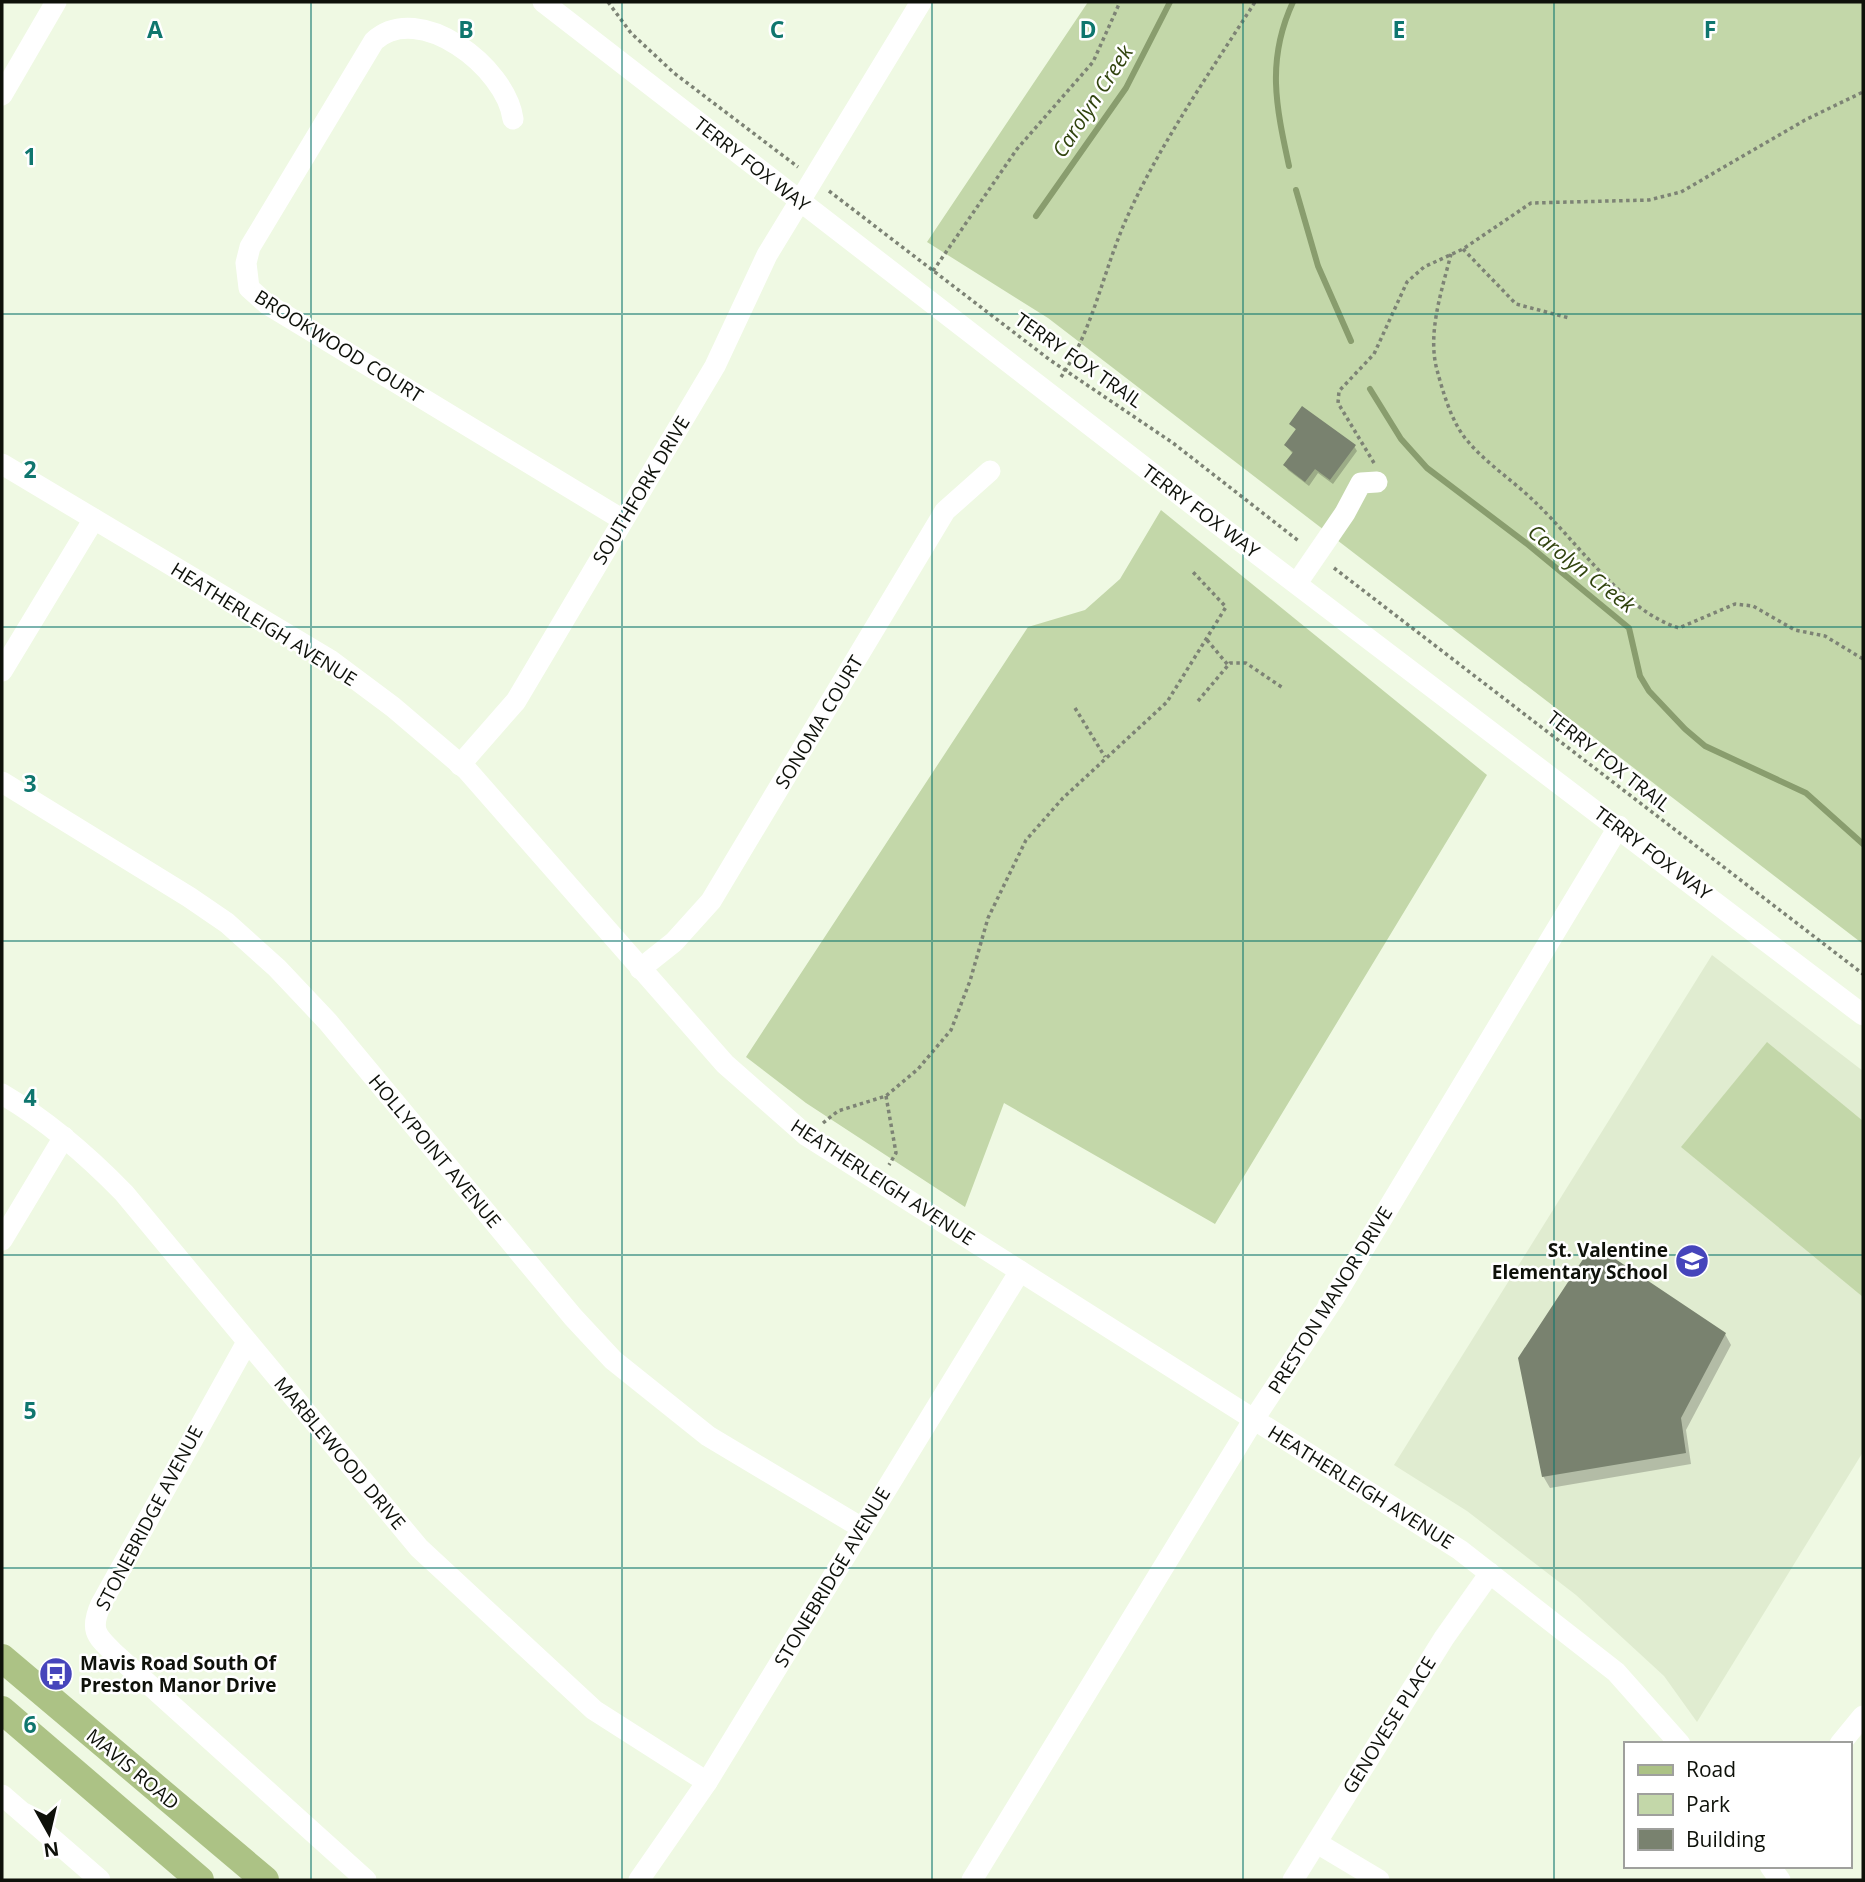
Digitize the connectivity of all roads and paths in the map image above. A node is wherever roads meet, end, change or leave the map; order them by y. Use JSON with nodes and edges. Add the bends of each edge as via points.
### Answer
{"nodes":[{"id":1,"x":56,"y":2,"type":"edge"},
{"id":2,"x":543,"y":2,"type":"edge"},
{"id":3,"x":608,"y":2,"type":"edge"},
{"id":4,"x":921,"y":2,"type":"edge"},
{"id":5,"x":1120,"y":2,"type":"edge"},
{"id":6,"x":1255,"y":2,"type":"edge"},
{"id":7,"x":1863,"y":92,"type":"edge"},
{"id":8,"x":2,"y":95,"type":"edge"},
{"id":9,"x":513,"y":119,"type":"dead end"},
{"id":10,"x":784,"y":157,"type":"dead end"},
{"id":11,"x":839,"y":199,"type":"dead end"},
{"id":12,"x":801,"y":202,"type":"junction"},
{"id":13,"x":1463,"y":249,"type":"junction"},
{"id":14,"x":1451,"y":254,"type":"junction"},
{"id":15,"x":933,"y":271,"type":"junction"},
{"id":16,"x":1569,"y":318,"type":"dead end"},
{"id":17,"x":1065,"y":370,"type":"junction"},
{"id":18,"x":1049,"y":393,"type":"junction"},
{"id":19,"x":2,"y":464,"type":"edge"},
{"id":20,"x":990,"y":471,"type":"dead end"},
{"id":21,"x":1377,"y":482,"type":"joint"},
{"id":22,"x":94,"y":519,"type":"junction"},
{"id":23,"x":623,"y":520,"type":"junction"},
{"id":24,"x":1302,"y":544,"type":"dead end"},
{"id":25,"x":1192,"y":571,"type":"dead end"},
{"id":26,"x":1338,"y":571,"type":"dead end"},
{"id":27,"x":1297,"y":583,"type":"junction"},
{"id":28,"x":1206,"y":640,"type":"junction"},
{"id":29,"x":1863,"y":659,"type":"edge"},
{"id":30,"x":1228,"y":665,"type":"junction"},
{"id":31,"x":2,"y":671,"type":"edge"},
{"id":32,"x":1283,"y":688,"type":"dead end"},
{"id":33,"x":1198,"y":701,"type":"dead end"},
{"id":34,"x":1074,"y":708,"type":"dead end"},
{"id":35,"x":1105,"y":757,"type":"junction"},
{"id":36,"x":460,"y":765,"type":"junction"},
{"id":37,"x":2,"y":782,"type":"edge"},
{"id":38,"x":1619,"y":826,"type":"junction"},
{"id":39,"x":640,"y":969,"type":"junction"},
{"id":40,"x":1863,"y":974,"type":"edge"},
{"id":41,"x":1863,"y":1015,"type":"edge"},
{"id":42,"x":2,"y":1094,"type":"edge"},
{"id":43,"x":886,"y":1096,"type":"junction"},
{"id":44,"x":807,"y":1136,"type":"junction"},
{"id":45,"x":64,"y":1137,"type":"junction"},
{"id":46,"x":879,"y":1182,"type":"junction"},
{"id":47,"x":2,"y":1240,"type":"edge"},
{"id":48,"x":1020,"y":1271,"type":"junction"},
{"id":49,"x":247,"y":1342,"type":"junction"},
{"id":50,"x":1254,"y":1419,"type":"junction"},
{"id":51,"x":862,"y":1528,"type":"junction"},
{"id":52,"x":1490,"y":1573,"type":"junction"},
{"id":53,"x":2,"y":1658,"type":"edge"},
{"id":54,"x":2,"y":1710,"type":"edge"},
{"id":55,"x":1863,"y":1716,"type":"edge"},
{"id":56,"x":1678,"y":1742,"type":"edge"},
{"id":57,"x":1842,"y":1742,"type":"edge"},
{"id":58,"x":707,"y":1782,"type":"junction"},
{"id":59,"x":2,"y":1795,"type":"edge"},
{"id":60,"x":1317,"y":1843,"type":"junction"},
{"id":61,"x":100,"y":1880,"type":"edge"},
{"id":62,"x":200,"y":1880,"type":"edge"},
{"id":63,"x":265,"y":1880,"type":"edge"},
{"id":64,"x":366,"y":1880,"type":"edge"},
{"id":65,"x":639,"y":1880,"type":"edge"},
{"id":66,"x":972,"y":1880,"type":"edge"},
{"id":67,"x":1293,"y":1880,"type":"edge"},
{"id":68,"x":1379,"y":1880,"type":"edge"}],
"edges":[{"from":1,"to":8,"type":"street"},
{"from":2,"to":12,"type":"street","name":"TERRY FOX WAY"},
{"from":3,"to":10,"type":"path","via":[[631,33],[674,73]]},
{"from":4,"to":12,"type":"street","name":"SOUTHFORK DRIVE"},
{"from":5,"to":15,"type":"path","via":[[1093,62],[1017,149]]},
{"from":6,"to":17,"type":"path","via":[[1168,138],[1128,214]]},
{"from":7,"to":13,"type":"path","via":[[1681,192],[1648,200],[1531,203]]},
{"from":9,"to":23,"type":"street","name":"BROOKWOOD COURT","via":[[495,77],[435,24],[415,20],[387,27],[373,41],[250,247],[246,263],[249,288],[267,304]]},
{"from":11,"to":15,"type":"path","name":"TERRY FOX TRAIL"},
{"from":12,"to":18,"type":"street","name":"TERRY FOX WAY"},
{"from":12,"to":23,"type":"street","name":"SOUTHFORK DRIVE","via":[[767,255],[715,366]]},
{"from":13,"to":14,"type":"path"},
{"from":13,"to":16,"type":"path","via":[[1516,304]]},
{"from":14,"to":21,"type":"path","via":[[1424,267],[1407,282],[1374,354],[1339,391],[1338,403],[1374,461]]},
{"from":14,"to":29,"type":"path","via":[[1436,320],[1436,367],[1454,421],[1478,451],[1640,607],[1668,625],[1679,628],[1735,604],[1752,606],[1794,630],[1825,636]]},
{"from":15,"to":17,"type":"path","name":"TERRY FOX TRAIL"},
{"from":17,"to":18,"type":"path"},
{"from":17,"to":24,"type":"path","name":"TERRY FOX TRAIL","via":[[1173,443]]},
{"from":18,"to":27,"type":"street","name":"TERRY FOX WAY"},
{"from":19,"to":22,"type":"street","name":"HEATHERLEIGH AVENUE"},
{"from":20,"to":39,"type":"street","name":"SONOMA COURT","via":[[945,511],[712,901],[674,942]]},
{"from":21,"to":27,"type":"street","via":[[1361,483]]},
{"from":22,"to":31,"type":"street"},
{"from":22,"to":36,"type":"street","name":"HEATHERLEIGH AVENUE","via":[[330,660]]},
{"from":23,"to":36,"type":"street","name":"SOUTHFORK DRIVE","via":[[516,701]]},
{"from":25,"to":28,"type":"path","via":[[1226,607]]},
{"from":26,"to":40,"type":"path","name":"TERRY FOX TRAIL"},
{"from":27,"to":38,"type":"street","name":"TERRY FOX WAY"},
{"from":28,"to":30,"type":"path"},
{"from":28,"to":35,"type":"path","via":[[1167,702]]},
{"from":30,"to":32,"type":"path","via":[[1245,663]]},
{"from":30,"to":33,"type":"path"},
{"from":34,"to":35,"type":"path"},
{"from":35,"to":43,"type":"path","via":[[1026,840],[988,918],[971,981],[951,1030],[918,1069]]},
{"from":36,"to":39,"type":"street","name":"HEATHERLEIGH AVENUE"},
{"from":37,"to":51,"type":"street","name":"HOLLYPOINT AVENUE","via":[[227,923],[328,1022],[613,1360],[708,1436]]},
{"from":38,"to":41,"type":"street","name":"TERRY FOX WAY"},
{"from":38,"to":50,"type":"street","name":"PRESTON MANOR DRIVE","via":[[1334,1298]]},
{"from":39,"to":44,"type":"street","name":"HEATHERLEIGH AVENUE","via":[[725,1064]]},
{"from":42,"to":45,"type":"street","name":"MARBLEWOOD DRIVE"},
{"from":43,"to":44,"type":"path","via":[[838,1111]]},
{"from":43,"to":46,"type":"path","via":[[896,1153]]},
{"from":44,"to":46,"type":"street","name":"HEATHERLEIGH AVENUE"},
{"from":45,"to":47,"type":"street"},
{"from":45,"to":49,"type":"street","name":"MARBLEWOOD DRIVE","via":[[124,1192]]},
{"from":46,"to":48,"type":"street","name":"HEATHERLEIGH AVENUE"},
{"from":48,"to":50,"type":"street","name":"HEATHERLEIGH AVENUE"},
{"from":48,"to":51,"type":"street","name":"STONEBRIDGE AVENUE"},
{"from":49,"to":58,"type":"street","name":"MARBLEWOOD DRIVE","via":[[419,1549],[458,1588],[594,1710]]},
{"from":49,"to":64,"type":"street","name":"STONEBRIDGE AVENUE","via":[[101,1604],[95,1631]]},
{"from":50,"to":52,"type":"street","name":"HEATHERLEIGH AVENUE"},
{"from":50,"to":66,"type":"street","name":"PRESTON MANOR DRIVE"},
{"from":51,"to":58,"type":"street","name":"STONEBRIDGE AVENUE"},
{"from":52,"to":56,"type":"street","name":"HEATHERLEIGH AVENUE","via":[[1616,1672]]},
{"from":52,"to":60,"type":"street","name":"GENOVESE PLACE","via":[[1444,1638]]},
{"from":53,"to":63,"type":"main road","name":"MAVIS ROAD"},
{"from":54,"to":62,"type":"main road","name":"MAVIS ROAD"},
{"from":55,"to":57,"type":"street"},
{"from":58,"to":65,"type":"street","name":"STONEBRIDGE AVENUE"},
{"from":59,"to":61,"type":"street"},
{"from":60,"to":67,"type":"street","name":"GENOVESE PLACE"},
{"from":60,"to":68,"type":"street"}]}
